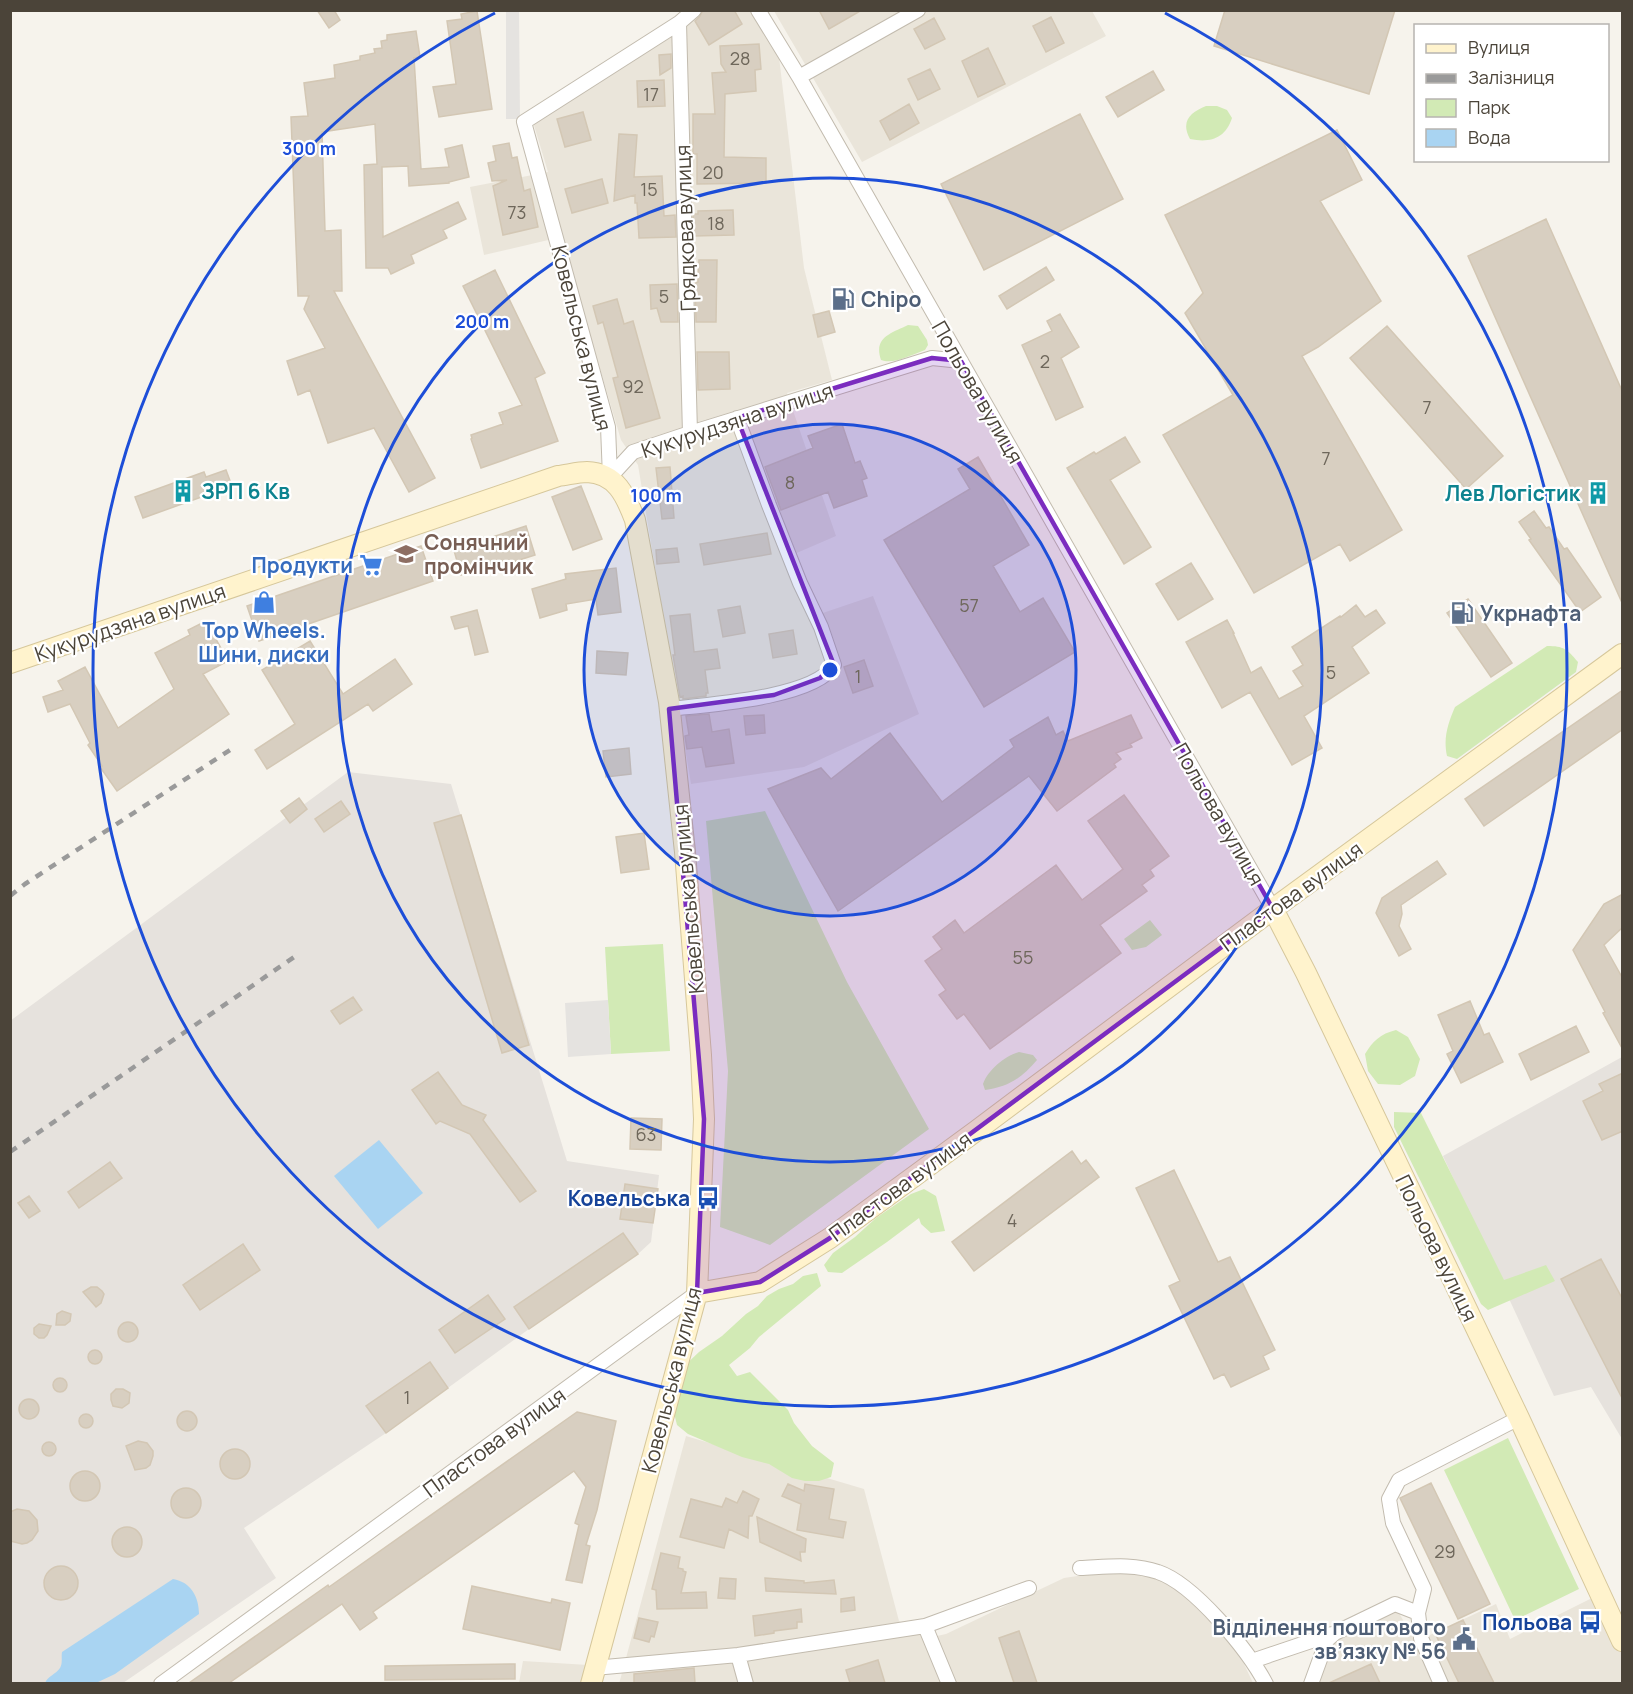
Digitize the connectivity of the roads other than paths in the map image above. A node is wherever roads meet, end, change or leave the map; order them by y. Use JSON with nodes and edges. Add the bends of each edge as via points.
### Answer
{"nodes":[{"id":1,"x":694,"y":10,"type":"edge"},
{"id":2,"x":758,"y":10,"type":"edge"},
{"id":3,"x":918,"y":10,"type":"edge"},
{"id":4,"x":679,"y":23,"type":"junction"},
{"id":5,"x":799,"y":77,"type":"junction"},
{"id":6,"x":961,"y":362,"type":"junction"},
{"id":7,"x":737,"y":418,"type":"junction"},
{"id":8,"x":690,"y":433,"type":"junction"},
{"id":9,"x":610,"y":477,"type":"junction"},
{"id":10,"x":1623,"y":654,"type":"edge"},
{"id":11,"x":10,"y":663,"type":"edge"},
{"id":12,"x":669,"y":709,"type":"junction"},
{"id":13,"x":1273,"y":909,"type":"junction"},
{"id":14,"x":697,"y":1293,"type":"junction"},
{"id":15,"x":1519,"y":1418,"type":"junction"},
{"id":16,"x":1080,"y":1568,"type":"dead end"},
{"id":17,"x":1029,"y":1588,"type":"dead end"},
{"id":18,"x":1418,"y":1613,"type":"junction"},
{"id":19,"x":925,"y":1626,"type":"junction"},
{"id":20,"x":1335,"y":1634,"type":"junction"},
{"id":21,"x":1623,"y":1641,"type":"edge"},
{"id":22,"x":738,"y":1655,"type":"junction"},
{"id":23,"x":1252,"y":1661,"type":"junction"},
{"id":24,"x":592,"y":1676,"type":"edge"},
{"id":25,"x":161,"y":1683,"type":"edge"},
{"id":26,"x":746,"y":1683,"type":"edge"},
{"id":27,"x":949,"y":1683,"type":"edge"},
{"id":28,"x":1266,"y":1683,"type":"edge"},
{"id":29,"x":1311,"y":1683,"type":"edge"},
{"id":30,"x":1441,"y":1683,"type":"edge"}],
"edges":[{"from":1,"to":4,"type":"street"},
{"from":2,"to":5,"type":"street","name":"Польова вулиця"},
{"from":3,"to":5,"type":"street"},
{"from":4,"to":8,"type":"street","name":"Грядкова вулиця"},
{"from":4,"to":9,"type":"street","name":"Ковельська вулиця","via":[[524,122],[608,427]]},
{"from":5,"to":6,"type":"street","name":"Польова вулиця"},
{"from":6,"to":7,"type":"street","name":"Кукурудзяна вулиця","via":[[932,358]]},
{"from":6,"to":13,"type":"street","name":"Польова вулиця"},
{"from":7,"to":8,"type":"street","name":"Кукурудзяна вулиця"},
{"from":7,"to":12,"type":"street","via":[[834,665],[820,678],[774,695]]},
{"from":8,"to":9,"type":"street","name":"Кукурудзяна вулиця","via":[[633,452]]},
{"from":9,"to":11,"type":"main road","name":"Кукурудзяна вулиця","via":[[588,472],[558,476]]},
{"from":9,"to":12,"type":"main road","name":"Ковельська вулиця","via":[[627,498],[635,520]]},
{"from":10,"to":13,"type":"main road","name":"Пластова вулиця"},
{"from":12,"to":14,"type":"main road","name":"Ковельська вулиця","via":[[685,852],[704,1119]]},
{"from":13,"to":14,"type":"main road","name":"Пластова вулиця","via":[[830,1238],[760,1282]]},
{"from":13,"to":15,"type":"main road","name":"Польова вулиця"},
{"from":14,"to":24,"type":"main road","name":"Ковельська вулиця"},
{"from":14,"to":25,"type":"street","name":"Пластова вулиця"},
{"from":15,"to":18,"type":"street","via":[[1399,1480],[1389,1499],[1393,1523],[1424,1589]]},
{"from":15,"to":21,"type":"main road","name":"Польова вулиця"},
{"from":16,"to":23,"type":"street","via":[[1132,1566],[1159,1572],[1185,1586],[1233,1635]]},
{"from":17,"to":19,"type":"street"},
{"from":18,"to":20,"type":"street","via":[[1395,1604]]},
{"from":18,"to":30,"type":"street","via":[[1420,1638]]},
{"from":19,"to":22,"type":"street"},
{"from":19,"to":27,"type":"street"},
{"from":20,"to":23,"type":"street"},
{"from":20,"to":29,"type":"street","via":[[1327,1640]]},
{"from":22,"to":24,"type":"street"},
{"from":22,"to":26,"type":"street"},
{"from":23,"to":28,"type":"street"}]}
